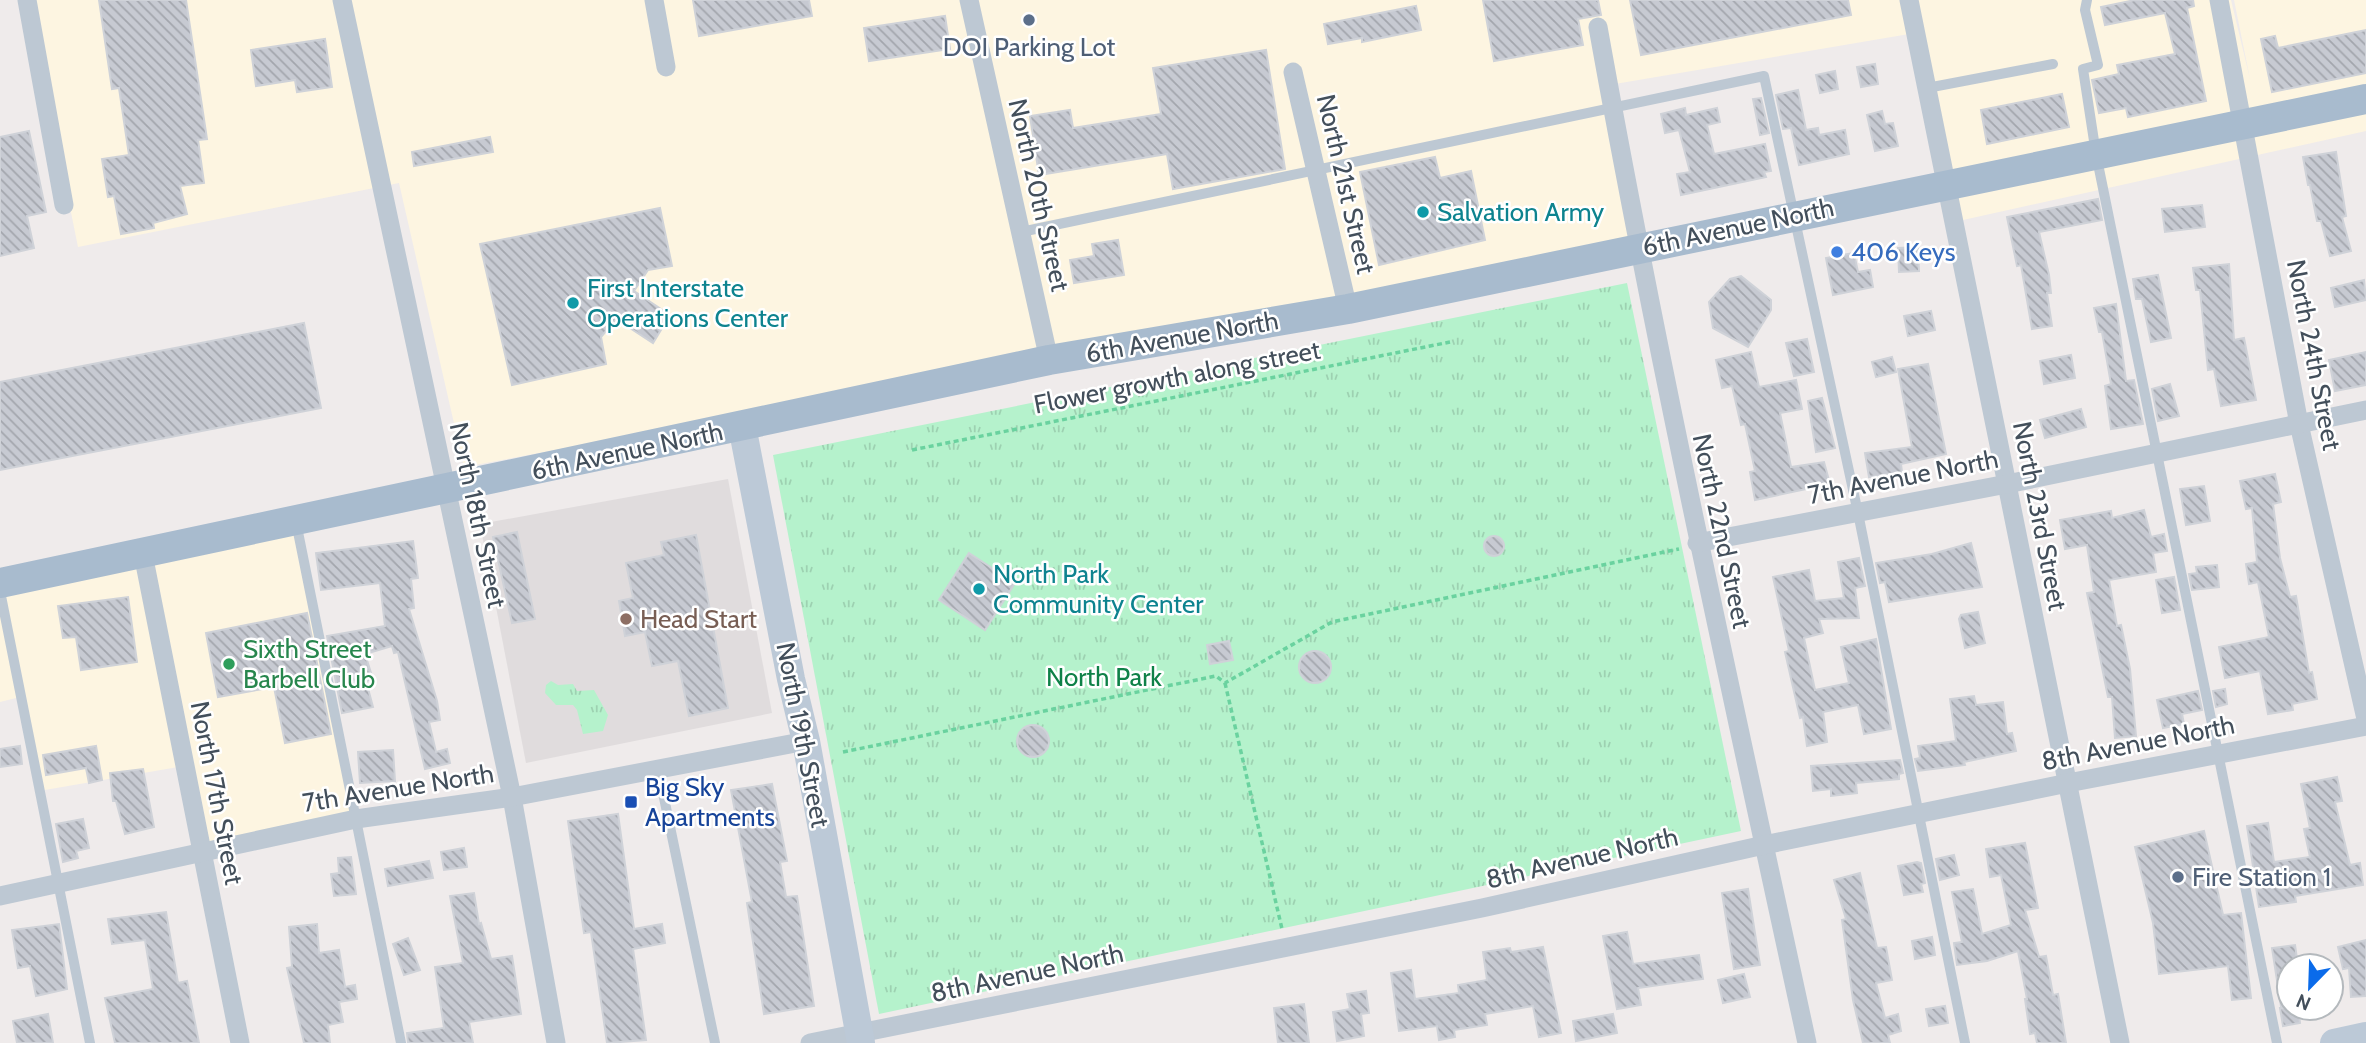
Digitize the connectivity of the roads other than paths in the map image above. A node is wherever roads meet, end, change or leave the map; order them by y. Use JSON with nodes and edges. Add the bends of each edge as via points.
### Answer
{"nodes":[{"id":1,"x":27,"y":0,"type":"edge"},
{"id":2,"x":342,"y":0,"type":"edge"},
{"id":3,"x":654,"y":0,"type":"edge"},
{"id":4,"x":969,"y":0,"type":"edge"},
{"id":5,"x":1909,"y":0,"type":"edge"},
{"id":6,"x":2087,"y":0,"type":"edge"},
{"id":7,"x":2219,"y":0,"type":"edge"},
{"id":8,"x":1598,"y":27,"type":"dead end"},
{"id":9,"x":2053,"y":64,"type":"dead end"},
{"id":10,"x":666,"y":67,"type":"dead end"},
{"id":11,"x":1293,"y":72,"type":"dead end"},
{"id":12,"x":1927,"y":88,"type":"junction"},
{"id":13,"x":2366,"y":99,"type":"edge"},
{"id":14,"x":1613,"y":109,"type":"junction"},
{"id":15,"x":2243,"y":126,"type":"junction"},
{"id":16,"x":2096,"y":155,"type":"junction"},
{"id":17,"x":1315,"y":168,"type":"junction"},
{"id":18,"x":1946,"y":184,"type":"junction"},
{"id":19,"x":64,"y":205,"type":"dead end"},
{"id":20,"x":1793,"y":216,"type":"junction"},
{"id":21,"x":1021,"y":232,"type":"junction"},
{"id":22,"x":1638,"y":248,"type":"junction"},
{"id":23,"x":1348,"y":309,"type":"junction"},
{"id":24,"x":1049,"y":360,"type":"junction"},
{"id":25,"x":2366,"y":410,"type":"edge"},
{"id":26,"x":2299,"y":424,"type":"junction"},
{"id":27,"x":742,"y":426,"type":"junction"},
{"id":28,"x":2157,"y":453,"type":"junction"},
{"id":29,"x":2007,"y":484,"type":"junction"},
{"id":30,"x":445,"y":490,"type":"junction"},
{"id":31,"x":1858,"y":513,"type":"junction"},
{"id":32,"x":295,"y":519,"type":"junction"},
{"id":33,"x":1688,"y":546,"type":"junction"},
{"id":34,"x":143,"y":554,"type":"junction"},
{"id":35,"x":0,"y":583,"type":"edge"},
{"id":36,"x":0,"y":591,"type":"edge"},
{"id":37,"x":2366,"y":719,"type":"edge"},
{"id":38,"x":2366,"y":726,"type":"edge"},
{"id":39,"x":806,"y":741,"type":"junction"},
{"id":40,"x":2217,"y":754,"type":"junction"},
{"id":41,"x":658,"y":769,"type":"junction"},
{"id":42,"x":2067,"y":783,"type":"junction"},
{"id":43,"x":512,"y":797,"type":"junction"},
{"id":44,"x":1919,"y":813,"type":"junction"},
{"id":45,"x":356,"y":819,"type":"junction"},
{"id":46,"x":1764,"y":845,"type":"junction"},
{"id":47,"x":201,"y":851,"type":"junction"},
{"id":48,"x":56,"y":883,"type":"junction"},
{"id":49,"x":0,"y":896,"type":"edge"},
{"id":50,"x":2366,"y":1036,"type":"edge"},
{"id":51,"x":861,"y":1039,"type":"edge"},
{"id":52,"x":90,"y":1043,"type":"edge"},
{"id":53,"x":240,"y":1043,"type":"edge"},
{"id":54,"x":401,"y":1043,"type":"edge"},
{"id":55,"x":556,"y":1043,"type":"edge"},
{"id":56,"x":715,"y":1043,"type":"edge"},
{"id":57,"x":810,"y":1043,"type":"edge"},
{"id":58,"x":1807,"y":1043,"type":"edge"},
{"id":59,"x":1965,"y":1043,"type":"edge"},
{"id":60,"x":2120,"y":1043,"type":"edge"},
{"id":61,"x":2277,"y":1043,"type":"edge"},
{"id":62,"x":2334,"y":1043,"type":"edge"}],
"edges":[{"from":1,"to":19,"type":"street"},
{"from":2,"to":30,"type":"street","name":"North 18th Street"},
{"from":3,"to":10,"type":"street"},
{"from":4,"to":21,"type":"street","name":"North 20th Street"},
{"from":5,"to":12,"type":"street","name":"North 23rd Street"},
{"from":6,"to":16,"type":"lane","via":[[2085,10],[2098,65],[2083,69]]},
{"from":7,"to":15,"type":"street","name":"North 24th Street"},
{"from":8,"to":14,"type":"street","name":"North 22nd Street"},
{"from":9,"to":12,"type":"lane"},
{"from":11,"to":17,"type":"street","name":"North 21st Street"},
{"from":12,"to":18,"type":"street","name":"North 23rd Street"},
{"from":13,"to":15,"type":"main road","name":"6th Avenue North"},
{"from":14,"to":17,"type":"lane"},
{"from":14,"to":20,"type":"lane","via":[[1764,76]]},
{"from":14,"to":22,"type":"street","name":"North 22nd Street"},
{"from":15,"to":16,"type":"main road","name":"6th Avenue North"},
{"from":15,"to":26,"type":"street","name":"North 24th Street"},
{"from":16,"to":18,"type":"main road","name":"6th Avenue North"},
{"from":16,"to":28,"type":"lane"},
{"from":17,"to":21,"type":"lane"},
{"from":17,"to":23,"type":"street","name":"North 21st Street"},
{"from":18,"to":20,"type":"main road","name":"6th Avenue North"},
{"from":18,"to":29,"type":"street","name":"North 23rd Street"},
{"from":20,"to":22,"type":"main road","name":"6th Avenue North"},
{"from":20,"to":31,"type":"lane"},
{"from":21,"to":24,"type":"street","name":"North 20th Street"},
{"from":22,"to":23,"type":"main road","name":"6th Avenue North"},
{"from":22,"to":33,"type":"street","name":"North 22nd Street"},
{"from":23,"to":24,"type":"main road","name":"6th Avenue North"},
{"from":24,"to":27,"type":"main road","name":"6th Avenue North"},
{"from":25,"to":26,"type":"street","name":"7th Avenue North"},
{"from":26,"to":28,"type":"street","name":"7th Avenue North"},
{"from":26,"to":37,"type":"street","name":"North 24th Street"},
{"from":27,"to":30,"type":"main road","name":"6th Avenue North"},
{"from":27,"to":39,"type":"street","name":"North 19th Street"},
{"from":28,"to":29,"type":"street","name":"7th Avenue North"},
{"from":28,"to":40,"type":"lane"},
{"from":29,"to":31,"type":"street","name":"7th Avenue North"},
{"from":29,"to":42,"type":"street","name":"North 23rd Street"},
{"from":30,"to":32,"type":"main road","name":"6th Avenue North"},
{"from":30,"to":43,"type":"street","name":"North 18th Street"},
{"from":31,"to":33,"type":"street","name":"7th Avenue North"},
{"from":31,"to":44,"type":"lane"},
{"from":32,"to":34,"type":"main road","name":"6th Avenue North"},
{"from":32,"to":45,"type":"lane"},
{"from":33,"to":46,"type":"street","name":"North 22nd Street"},
{"from":34,"to":35,"type":"main road","name":"6th Avenue North"},
{"from":34,"to":47,"type":"street","name":"North 17th Street"},
{"from":36,"to":48,"type":"lane"},
{"from":38,"to":40,"type":"street","name":"8th Avenue North"},
{"from":39,"to":41,"type":"street","name":"7th Avenue North"},
{"from":39,"to":51,"type":"street","name":"North 19th Street"},
{"from":40,"to":42,"type":"street","name":"8th Avenue North"},
{"from":40,"to":61,"type":"lane"},
{"from":41,"to":43,"type":"street","name":"7th Avenue North"},
{"from":41,"to":56,"type":"lane"},
{"from":42,"to":44,"type":"street","name":"8th Avenue North"},
{"from":42,"to":60,"type":"street","name":"North 23rd Street"},
{"from":43,"to":45,"type":"street","name":"7th Avenue North"},
{"from":43,"to":55,"type":"street","name":"North 18th Street"},
{"from":44,"to":46,"type":"street","name":"8th Avenue North"},
{"from":44,"to":59,"type":"lane"},
{"from":45,"to":47,"type":"street","name":"7th Avenue North"},
{"from":45,"to":54,"type":"lane"},
{"from":46,"to":51,"type":"street","name":"8th Avenue North"},
{"from":46,"to":58,"type":"street","name":"North 22nd Street"},
{"from":47,"to":48,"type":"street","name":"7th Avenue North"},
{"from":47,"to":53,"type":"street","name":"North 17th Street"},
{"from":48,"to":49,"type":"street","name":"7th Avenue North"},
{"from":48,"to":52,"type":"lane"},
{"from":50,"to":62,"type":"street"},
{"from":51,"to":57,"type":"street","name":"8th Avenue North"}]}
